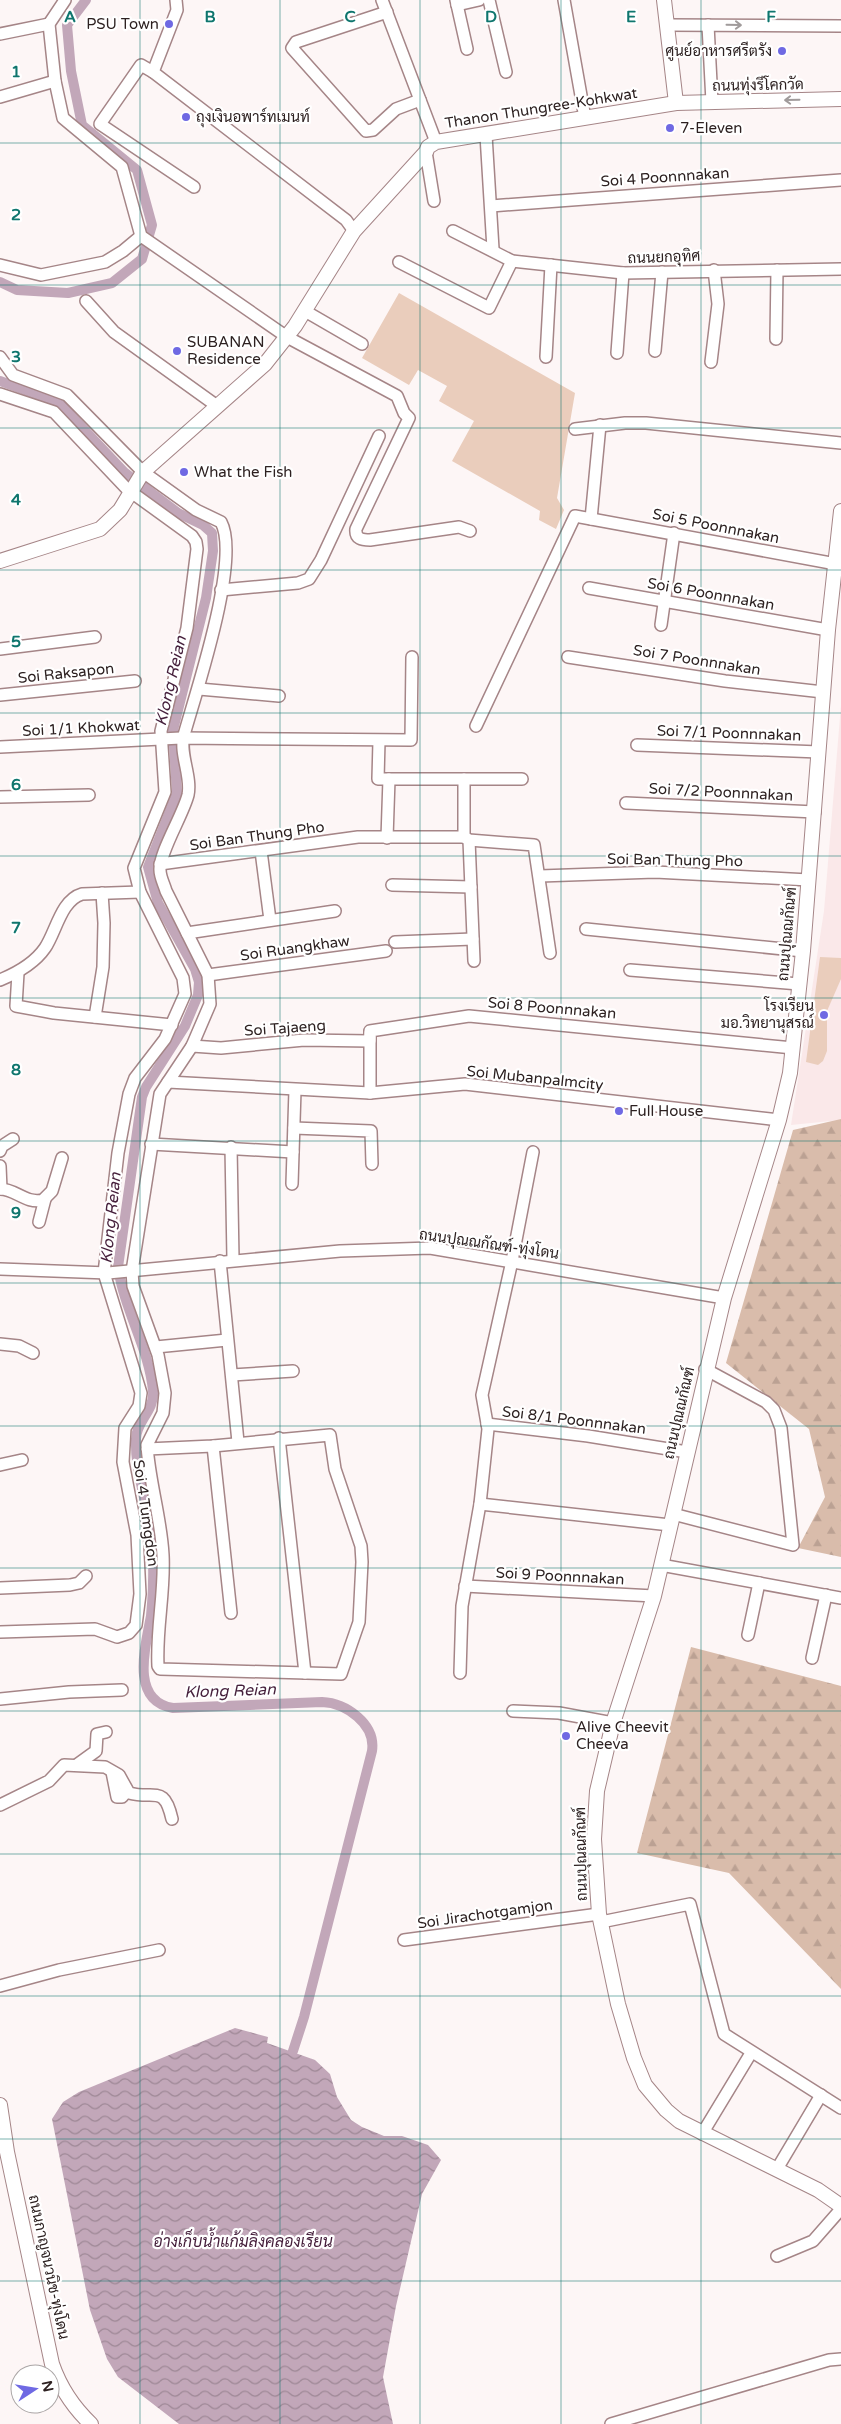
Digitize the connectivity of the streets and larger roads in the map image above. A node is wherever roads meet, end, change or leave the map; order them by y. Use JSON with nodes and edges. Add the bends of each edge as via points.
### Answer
{"nodes":[{"id":1,"x":66,"y":0,"type":"edge"},
{"id":2,"x":176,"y":0,"type":"edge"},
{"id":3,"x":382,"y":0,"type":"edge"},
{"id":4,"x":479,"y":0,"type":"edge"},
{"id":5,"x":489,"y":0,"type":"edge"},
{"id":6,"x":564,"y":0,"type":"edge"},
{"id":7,"x":664,"y":0,"type":"edge"},
{"id":8,"x":456,"y":2,"type":"edge"},
{"id":9,"x":387,"y":12,"type":"junction"},
{"id":10,"x":49,"y":24,"type":"junction"},
{"id":11,"x":668,"y":25,"type":"junction"},
{"id":12,"x":708,"y":25,"type":"junction"},
{"id":13,"x":841,"y":26,"type":"edge"},
{"id":14,"x":0,"y":34,"type":"edge"},
{"id":15,"x":467,"y":49,"type":"dead end"},
{"id":16,"x":153,"y":72,"type":"junction"},
{"id":17,"x":506,"y":72,"type":"dead end"},
{"id":18,"x":55,"y":81,"type":"junction"},
{"id":19,"x":0,"y":97,"type":"edge"},
{"id":20,"x":841,"y":99,"type":"edge"},
{"id":21,"x":420,"y":100,"type":"junction"},
{"id":22,"x":712,"y":102,"type":"junction"},
{"id":23,"x":676,"y":103,"type":"junction"},
{"id":24,"x":585,"y":118,"type":"junction"},
{"id":25,"x":486,"y":135,"type":"junction"},
{"id":26,"x":431,"y":147,"type":"junction"},
{"id":27,"x":841,"y":180,"type":"edge"},
{"id":28,"x":194,"y":187,"type":"dead end"},
{"id":29,"x":434,"y":201,"type":"dead end"},
{"id":30,"x":492,"y":206,"type":"junction"},
{"id":31,"x":354,"y":231,"type":"junction"},
{"id":32,"x":453,"y":231,"type":"dead end"},
{"id":33,"x":141,"y":236,"type":"junction"},
{"id":34,"x":492,"y":249,"type":"junction"},
{"id":35,"x":512,"y":261,"type":"junction"},
{"id":36,"x":400,"y":262,"type":"dead end"},
{"id":37,"x":0,"y":265,"type":"edge"},
{"id":38,"x":551,"y":265,"type":"junction"},
{"id":39,"x":841,"y":269,"type":"edge"},
{"id":40,"x":714,"y":270,"type":"junction"},
{"id":41,"x":777,"y":270,"type":"junction"},
{"id":42,"x":662,"y":272,"type":"junction"},
{"id":43,"x":623,"y":273,"type":"junction"},
{"id":44,"x":86,"y":301,"type":"dead end"},
{"id":45,"x":305,"y":311,"type":"junction"},
{"id":46,"x":287,"y":337,"type":"junction"},
{"id":47,"x":776,"y":340,"type":"dead end"},
{"id":48,"x":362,"y":344,"type":"dead end"},
{"id":49,"x":655,"y":351,"type":"dead end"},
{"id":50,"x":617,"y":353,"type":"dead end"},
{"id":51,"x":0,"y":357,"type":"edge"},
{"id":52,"x":546,"y":357,"type":"dead end"},
{"id":53,"x":711,"y":362,"type":"dead end"},
{"id":54,"x":0,"y":394,"type":"edge"},
{"id":55,"x":217,"y":406,"type":"junction"},
{"id":56,"x":600,"y":425,"type":"junction"},
{"id":57,"x":575,"y":429,"type":"dead end"},
{"id":58,"x":379,"y":436,"type":"dead end"},
{"id":59,"x":841,"y":443,"type":"edge"},
{"id":60,"x":143,"y":472,"type":"junction"},
{"id":61,"x":132,"y":492,"type":"junction"},
{"id":62,"x":841,"y":511,"type":"edge"},
{"id":63,"x":591,"y":519,"type":"junction"},
{"id":64,"x":470,"y":531,"type":"dead end"},
{"id":65,"x":674,"y":532,"type":"junction"},
{"id":66,"x":0,"y":561,"type":"edge"},
{"id":67,"x":836,"y":564,"type":"junction"},
{"id":68,"x":589,"y":588,"type":"dead end"},
{"id":69,"x":221,"y":590,"type":"junction"},
{"id":70,"x":664,"y":602,"type":"junction"},
{"id":71,"x":661,"y":625,"type":"dead end"},
{"id":72,"x":828,"y":630,"type":"junction"},
{"id":73,"x":95,"y":637,"type":"dead end"},
{"id":74,"x":0,"y":649,"type":"edge"},
{"id":75,"x":412,"y":657,"type":"dead end"},
{"id":76,"x":568,"y":657,"type":"dead end"},
{"id":77,"x":135,"y":681,"type":"dead end"},
{"id":78,"x":199,"y":689,"type":"junction"},
{"id":79,"x":823,"y":692,"type":"junction"},
{"id":80,"x":0,"y":695,"type":"edge"},
{"id":81,"x":279,"y":696,"type":"dead end"},
{"id":82,"x":476,"y":726,"type":"dead end"},
{"id":83,"x":162,"y":738,"type":"junction"},
{"id":84,"x":182,"y":738,"type":"junction"},
{"id":85,"x":379,"y":740,"type":"junction"},
{"id":86,"x":637,"y":745,"type":"dead end"},
{"id":87,"x":0,"y":747,"type":"edge"},
{"id":88,"x":819,"y":752,"type":"junction"},
{"id":89,"x":464,"y":779,"type":"junction"},
{"id":90,"x":522,"y":779,"type":"dead end"},
{"id":91,"x":389,"y":780,"type":"junction"},
{"id":92,"x":89,"y":795,"type":"dead end"},
{"id":93,"x":0,"y":797,"type":"edge"},
{"id":94,"x":626,"y":803,"type":"dead end"},
{"id":95,"x":815,"y":812,"type":"junction"},
{"id":96,"x":387,"y":838,"type":"junction"},
{"id":97,"x":467,"y":838,"type":"junction"},
{"id":98,"x":261,"y":851,"type":"junction"},
{"id":99,"x":160,"y":864,"type":"junction"},
{"id":100,"x":540,"y":876,"type":"junction"},
{"id":101,"x":809,"y":880,"type":"junction"},
{"id":102,"x":392,"y":886,"type":"dead end"},
{"id":103,"x":471,"y":887,"type":"junction"},
{"id":104,"x":140,"y":892,"type":"junction"},
{"id":105,"x":102,"y":893,"type":"junction"},
{"id":106,"x":335,"y":911,"type":"dead end"},
{"id":107,"x":270,"y":920,"type":"junction"},
{"id":108,"x":586,"y":929,"type":"dead end"},
{"id":109,"x":187,"y":933,"type":"junction"},
{"id":110,"x":473,"y":939,"type":"junction"},
{"id":111,"x":395,"y":942,"type":"dead end"},
{"id":112,"x":386,"y":951,"type":"dead end"},
{"id":113,"x":803,"y":951,"type":"junction"},
{"id":114,"x":550,"y":953,"type":"dead end"},
{"id":115,"x":474,"y":961,"type":"dead end"},
{"id":116,"x":630,"y":970,"type":"dead end"},
{"id":117,"x":18,"y":973,"type":"junction"},
{"id":118,"x":208,"y":975,"type":"junction"},
{"id":119,"x":0,"y":980,"type":"edge"},
{"id":120,"x":799,"y":984,"type":"junction"},
{"id":121,"x":95,"y":1017,"type":"junction"},
{"id":122,"x":172,"y":1025,"type":"junction"},
{"id":123,"x":370,"y":1036,"type":"junction"},
{"id":124,"x":192,"y":1046,"type":"junction"},
{"id":125,"x":793,"y":1048,"type":"junction"},
{"id":126,"x":168,"y":1082,"type":"junction"},
{"id":127,"x":295,"y":1090,"type":"junction"},
{"id":128,"x":370,"y":1093,"type":"junction"},
{"id":129,"x":779,"y":1120,"type":"junction"},
{"id":130,"x":294,"y":1128,"type":"junction"},
{"id":131,"x":13,"y":1139,"type":"dead end"},
{"id":132,"x":151,"y":1144,"type":"junction"},
{"id":133,"x":231,"y":1147,"type":"junction"},
{"id":134,"x":0,"y":1151,"type":"edge"},
{"id":135,"x":293,"y":1152,"type":"junction"},
{"id":136,"x":533,"y":1152,"type":"dead end"},
{"id":137,"x":62,"y":1158,"type":"dead end"},
{"id":138,"x":372,"y":1164,"type":"dead end"},
{"id":139,"x":0,"y":1166,"type":"edge"},
{"id":140,"x":292,"y":1184,"type":"dead end"},
{"id":141,"x":1,"y":1189,"type":"edge"},
{"id":142,"x":45,"y":1199,"type":"junction"},
{"id":143,"x":39,"y":1222,"type":"dead end"},
{"id":144,"x":233,"y":1259,"type":"junction"},
{"id":145,"x":220,"y":1261,"type":"junction"},
{"id":146,"x":512,"y":1261,"type":"junction"},
{"id":147,"x":0,"y":1269,"type":"edge"},
{"id":148,"x":130,"y":1271,"type":"junction"},
{"id":149,"x":106,"y":1273,"type":"junction"},
{"id":150,"x":724,"y":1298,"type":"junction"},
{"id":151,"x":227,"y":1340,"type":"junction"},
{"id":152,"x":0,"y":1344,"type":"edge"},
{"id":153,"x":156,"y":1347,"type":"junction"},
{"id":154,"x":33,"y":1353,"type":"dead end"},
{"id":155,"x":705,"y":1369,"type":"junction"},
{"id":156,"x":293,"y":1371,"type":"dead end"},
{"id":157,"x":232,"y":1375,"type":"junction"},
{"id":158,"x":487,"y":1424,"type":"junction"},
{"id":159,"x":279,"y":1438,"type":"junction"},
{"id":160,"x":238,"y":1442,"type":"junction"},
{"id":161,"x":213,"y":1446,"type":"junction"},
{"id":162,"x":147,"y":1449,"type":"junction"},
{"id":163,"x":687,"y":1452,"type":"junction"},
{"id":164,"x":22,"y":1460,"type":"dead end"},
{"id":165,"x":0,"y":1465,"type":"edge"},
{"id":166,"x":480,"y":1504,"type":"junction"},
{"id":167,"x":672,"y":1520,"type":"junction"},
{"id":168,"x":661,"y":1565,"type":"junction"},
{"id":169,"x":86,"y":1576,"type":"dead end"},
{"id":170,"x":759,"y":1583,"type":"junction"},
{"id":171,"x":465,"y":1586,"type":"junction"},
{"id":172,"x":0,"y":1588,"type":"edge"},
{"id":173,"x":826,"y":1595,"type":"junction"},
{"id":174,"x":654,"y":1596,"type":"junction"},
{"id":175,"x":841,"y":1598,"type":"edge"},
{"id":176,"x":231,"y":1613,"type":"dead end"},
{"id":177,"x":0,"y":1632,"type":"edge"},
{"id":178,"x":748,"y":1635,"type":"dead end"},
{"id":179,"x":812,"y":1658,"type":"dead end"},
{"id":180,"x":306,"y":1673,"type":"junction"},
{"id":181,"x":460,"y":1673,"type":"dead end"},
{"id":182,"x":122,"y":1690,"type":"dead end"},
{"id":183,"x":0,"y":1699,"type":"edge"},
{"id":184,"x":512,"y":1711,"type":"dead end"},
{"id":185,"x":613,"y":1723,"type":"junction"},
{"id":186,"x":106,"y":1732,"type":"dead end"},
{"id":187,"x":74,"y":1766,"type":"junction"},
{"id":188,"x":0,"y":1805,"type":"edge"},
{"id":189,"x":172,"y":1819,"type":"dead end"},
{"id":190,"x":600,"y":1918,"type":"junction"},
{"id":191,"x":404,"y":1940,"type":"dead end"},
{"id":192,"x":160,"y":1950,"type":"dead end"},
{"id":193,"x":0,"y":1986,"type":"edge"},
{"id":194,"x":751,"y":2053,"type":"junction"},
{"id":195,"x":821,"y":2095,"type":"junction"},
{"id":196,"x":0,"y":2105,"type":"edge"},
{"id":197,"x":841,"y":2108,"type":"edge"},
{"id":198,"x":702,"y":2134,"type":"junction"},
{"id":199,"x":4,"y":2153,"type":"edge"},
{"id":200,"x":777,"y":2169,"type":"junction"},
{"id":201,"x":841,"y":2207,"type":"edge"},
{"id":202,"x":777,"y":2256,"type":"dead end"},
{"id":203,"x":841,"y":2359,"type":"edge"},
{"id":204,"x":91,"y":2424,"type":"edge"},
{"id":205,"x":611,"y":2424,"type":"edge"}],
"edges":[{"from":1,"to":10,"type":"street"},
{"from":2,"to":16,"type":"street","via":[[177,10]]},
{"from":3,"to":9,"type":"street"},
{"from":4,"to":8,"type":"street"},
{"from":5,"to":17,"type":"street"},
{"from":6,"to":24,"type":"street"},
{"from":7,"to":11,"type":"street"},
{"from":8,"to":15,"type":"street"},
{"from":9,"to":21,"type":"street"},
{"from":9,"to":21,"type":"street","via":[[296,42],[292,48],[366,131],[373,130],[396,108]]},
{"from":10,"to":14,"type":"street"},
{"from":10,"to":18,"type":"street"},
{"from":11,"to":12,"type":"street"},
{"from":11,"to":23,"type":"street"},
{"from":12,"to":13,"type":"street","one_way":true},
{"from":12,"to":22,"type":"street"},
{"from":16,"to":28,"type":"street","via":[[141,65],[100,124]]},
{"from":16,"to":31,"type":"street","via":[[346,220]]},
{"from":18,"to":19,"type":"street"},
{"from":18,"to":33,"type":"street","via":[[63,118],[122,167]]},
{"from":20,"to":22,"type":"street","name":"ถนนทุ่งรีโคกวัด","one_way":true},
{"from":21,"to":26,"type":"street"},
{"from":22,"to":23,"type":"street","name":"ถนนทุ่งรีโคกวัด"},
{"from":23,"to":24,"type":"street","name":"Thanon Thungree-Kohkwat"},
{"from":24,"to":25,"type":"street","name":"Thanon Thungree-Kohkwat"},
{"from":25,"to":26,"type":"street","name":"Thanon Thungree-Kohkwat"},
{"from":25,"to":30,"type":"street"},
{"from":26,"to":29,"type":"street"},
{"from":26,"to":31,"type":"street"},
{"from":27,"to":30,"type":"street","name":"Soi 4 Poonnnakan"},
{"from":30,"to":34,"type":"street"},
{"from":31,"to":45,"type":"street"},
{"from":32,"to":34,"type":"street","name":"ถนนยกอุทิศ"},
{"from":33,"to":37,"type":"street","via":[[105,262],[41,275]]},
{"from":33,"to":46,"type":"street"},
{"from":34,"to":35,"type":"street","name":"ถนนยกอุทิศ"},
{"from":35,"to":36,"type":"street","via":[[489,308]]},
{"from":35,"to":38,"type":"street","name":"ถนนยกอุทิศ"},
{"from":38,"to":43,"type":"street","name":"ถนนยกอุทิศ"},
{"from":38,"to":52,"type":"street"},
{"from":39,"to":41,"type":"street","name":"ถนนยกอุทิศ"},
{"from":40,"to":41,"type":"street","name":"ถนนยกอุทิศ"},
{"from":40,"to":42,"type":"street","name":"ถนนยกอุทิศ"},
{"from":40,"to":53,"type":"street","via":[[718,304]]},
{"from":41,"to":47,"type":"street"},
{"from":42,"to":43,"type":"street","name":"ถนนยกอุทิศ"},
{"from":42,"to":49,"type":"street"},
{"from":43,"to":50,"type":"street"},
{"from":44,"to":55,"type":"street","via":[[114,332]]},
{"from":45,"to":46,"type":"street"},
{"from":45,"to":48,"type":"street"},
{"from":46,"to":55,"type":"street","via":[[265,364]]},
{"from":46,"to":64,"type":"street","via":[[397,396],[409,418],[356,535],[370,540],[459,526]]},
{"from":51,"to":60,"type":"street","via":[[13,375],[67,395]]},
{"from":54,"to":61,"type":"street","via":[[54,412]]},
{"from":55,"to":60,"type":"street"},
{"from":56,"to":57,"type":"street"},
{"from":56,"to":59,"type":"street","via":[[646,423]]},
{"from":56,"to":63,"type":"street"},
{"from":58,"to":69,"type":"street","via":[[309,579],[298,583]]},
{"from":60,"to":61,"type":"street"},
{"from":60,"to":69,"type":"street","via":[[196,510],[221,522],[227,546]]},
{"from":61,"to":66,"type":"street","via":[[100,529]]},
{"from":61,"to":83,"type":"street","via":[[192,536],[197,545],[187,628],[162,724]]},
{"from":62,"to":67,"type":"street","name":"ถนนปุณณกัณฑ์"},
{"from":63,"to":65,"type":"street","name":"Soi 5 Poonnnakan"},
{"from":63,"to":82,"type":"street","via":[[575,516]]},
{"from":65,"to":67,"type":"street","name":"Soi 5 Poonnnakan"},
{"from":65,"to":70,"type":"street"},
{"from":67,"to":72,"type":"street","name":"ถนนปุณณกัณฑ์"},
{"from":68,"to":70,"type":"street","name":"Soi 6 Poonnnakan"},
{"from":69,"to":78,"type":"street"},
{"from":70,"to":71,"type":"street"},
{"from":70,"to":72,"type":"street","name":"Soi 6 Poonnnakan"},
{"from":72,"to":79,"type":"street","name":"ถนนปุณณกัณฑ์"},
{"from":73,"to":74,"type":"street"},
{"from":75,"to":85,"type":"street","name":"Soi 1/1 Khokwat","via":[[411,740]]},
{"from":76,"to":79,"type":"street","name":"Soi 7 Poonnnakan"},
{"from":77,"to":80,"type":"street","name":"Soi Raksapon"},
{"from":78,"to":81,"type":"street"},
{"from":78,"to":84,"type":"street"},
{"from":79,"to":88,"type":"street","name":"ถนนปุณณกัณฑ์"},
{"from":83,"to":84,"type":"street","name":"Soi 1/1 Khokwat"},
{"from":83,"to":87,"type":"street","name":"Soi 1/1 Khokwat"},
{"from":83,"to":104,"type":"street","via":[[165,792],[134,868]]},
{"from":84,"to":85,"type":"street","name":"Soi 1/1 Khokwat"},
{"from":84,"to":99,"type":"street","via":[[188,795]]},
{"from":85,"to":91,"type":"street","via":[[378,779]]},
{"from":86,"to":88,"type":"street","name":"Soi 7/1 Poonnnakan"},
{"from":88,"to":95,"type":"street","name":"ถนนปุณณกัณฑ์"},
{"from":89,"to":90,"type":"street"},
{"from":89,"to":91,"type":"street"},
{"from":89,"to":97,"type":"street"},
{"from":91,"to":96,"type":"street"},
{"from":92,"to":93,"type":"street"},
{"from":94,"to":95,"type":"street","name":"Soi 7/2 Poonnnakan"},
{"from":95,"to":101,"type":"street","name":"ถนนปุณณกัณฑ์"},
{"from":96,"to":97,"type":"street","name":"Soi Ban Thung Pho"},
{"from":96,"to":98,"type":"street","name":"Soi Ban Thung Pho","via":[[358,837]]},
{"from":97,"to":100,"type":"street","name":"Soi Ban Thung Pho","via":[[534,844]]},
{"from":97,"to":103,"type":"street"},
{"from":98,"to":99,"type":"street","name":"Soi Ban Thung Pho"},
{"from":98,"to":107,"type":"street"},
{"from":99,"to":109,"type":"street","via":[[162,880]]},
{"from":100,"to":101,"type":"street","name":"Soi Ban Thung Pho","via":[[655,872]]},
{"from":100,"to":114,"type":"street"},
{"from":101,"to":113,"type":"street","name":"ถนนปุณณกัณฑ์"},
{"from":102,"to":103,"type":"street"},
{"from":103,"to":110,"type":"street"},
{"from":104,"to":105,"type":"street"},
{"from":104,"to":122,"type":"street","via":[[184,984],[184,999]]},
{"from":105,"to":117,"type":"street","via":[[82,894],[71,900],[45,949]]},
{"from":105,"to":121,"type":"street","via":[[103,967]]},
{"from":106,"to":107,"type":"street"},
{"from":107,"to":109,"type":"street"},
{"from":108,"to":113,"type":"street"},
{"from":109,"to":118,"type":"street"},
{"from":110,"to":111,"type":"street"},
{"from":110,"to":115,"type":"street"},
{"from":112,"to":118,"type":"street","name":"Soi Ruangkhaw"},
{"from":113,"to":120,"type":"street","name":"ถนนปุณณกัณฑ์"},
{"from":116,"to":120,"type":"street"},
{"from":117,"to":119,"type":"street"},
{"from":117,"to":121,"type":"street","via":[[16,1006]]},
{"from":118,"to":124,"type":"street","via":[[209,1009]]},
{"from":120,"to":125,"type":"street","name":"ถนนปุณณกัณฑ์"},
{"from":121,"to":122,"type":"street"},
{"from":122,"to":149,"type":"street","via":[[136,1078],[127,1100],[118,1153]]},
{"from":123,"to":124,"type":"street","name":"Soi Tajaeng","via":[[221,1048]]},
{"from":123,"to":125,"type":"street","name":"Soi 8 Poonnnakan","via":[[469,1016]]},
{"from":123,"to":128,"type":"street"},
{"from":124,"to":126,"type":"street"},
{"from":125,"to":129,"type":"street","name":"ถนนปุณณกัณฑ์"},
{"from":126,"to":127,"type":"street","name":"Soi Mubanpalmcity"},
{"from":126,"to":132,"type":"street","via":[[160,1094]]},
{"from":127,"to":128,"type":"street","name":"Soi Mubanpalmcity"},
{"from":127,"to":130,"type":"street"},
{"from":128,"to":129,"type":"street","name":"Soi Mubanpalmcity","via":[[465,1084]]},
{"from":129,"to":150,"type":"street","name":"ถนนปุณณกัณฑ์"},
{"from":130,"to":135,"type":"street"},
{"from":130,"to":138,"type":"street","via":[[371,1131]]},
{"from":131,"to":134,"type":"street"},
{"from":132,"to":133,"type":"street"},
{"from":132,"to":148,"type":"street"},
{"from":133,"to":135,"type":"street"},
{"from":133,"to":144,"type":"street"},
{"from":135,"to":140,"type":"street"},
{"from":136,"to":146,"type":"street"},
{"from":137,"to":142,"type":"street","via":[[52,1191]]},
{"from":139,"to":141,"type":"street"},
{"from":141,"to":142,"type":"street","via":[[29,1201]]},
{"from":142,"to":143,"type":"street"},
{"from":144,"to":145,"type":"street","name":"ถนนปุณณกัณฑ์-ทุ่งโดน"},
{"from":144,"to":146,"type":"street","name":"ถนนปุณณกัณฑ์-ทุ่งโดน","via":[[430,1248]]},
{"from":145,"to":148,"type":"street","name":"ถนนปุณณกัณฑ์-ทุ่งโดน"},
{"from":145,"to":151,"type":"street"},
{"from":146,"to":150,"type":"street","name":"ถนนปุณณกัณฑ์-ทุ่งโดน"},
{"from":146,"to":158,"type":"street","via":[[482,1396]]},
{"from":147,"to":149,"type":"street","name":"ถนนปุณณกัณฑ์-ทุ่งโดน"},
{"from":148,"to":149,"type":"street","name":"ถนนปุณณกัณฑ์-ทุ่งโดน"},
{"from":148,"to":153,"type":"street"},
{"from":149,"to":177,"type":"street","name":"Soi 4 Tumgdon","via":[[141,1393],[139,1406],[125,1428],[123,1462],[137,1535],[140,1581],[136,1625],[129,1633],[117,1637],[95,1629]]},
{"from":150,"to":155,"type":"street","name":"ถนนปุณณกัณฑ์"},
{"from":151,"to":153,"type":"street"},
{"from":151,"to":157,"type":"street"},
{"from":152,"to":154,"type":"street","via":[[19,1346]]},
{"from":153,"to":162,"type":"street","via":[[165,1405],[149,1436]]},
{"from":155,"to":163,"type":"street","name":"ถนนปุณณกัณฑ์"},
{"from":155,"to":167,"type":"street","via":[[766,1402],[774,1410],[781,1428],[793,1545]]},
{"from":156,"to":157,"type":"street"},
{"from":157,"to":160,"type":"street"},
{"from":158,"to":163,"type":"street","name":"Soi 8/1 Poonnnakan"},
{"from":158,"to":166,"type":"street"},
{"from":159,"to":160,"type":"street"},
{"from":159,"to":180,"type":"street"},
{"from":159,"to":180,"type":"street","via":[[330,1435],[335,1469],[361,1546],[360,1616],[341,1674]]},
{"from":160,"to":161,"type":"street"},
{"from":161,"to":162,"type":"street"},
{"from":161,"to":176,"type":"street"},
{"from":162,"to":180,"type":"street","via":[[163,1556],[158,1667]]},
{"from":163,"to":167,"type":"street","name":"ถนนปุณณกัณฑ์"},
{"from":164,"to":165,"type":"street"},
{"from":166,"to":167,"type":"street"},
{"from":166,"to":171,"type":"street"},
{"from":167,"to":168,"type":"street","name":"ถนนปุณณกัณฑ์"},
{"from":168,"to":170,"type":"street"},
{"from":168,"to":174,"type":"street","name":"ถนนปุณณกัณฑ์"},
{"from":169,"to":172,"type":"street","via":[[79,1583],[70,1585]]},
{"from":170,"to":173,"type":"street"},
{"from":170,"to":178,"type":"street"},
{"from":171,"to":174,"type":"street","name":"Soi 9 Poonnnakan"},
{"from":171,"to":181,"type":"street"},
{"from":173,"to":175,"type":"street"},
{"from":173,"to":179,"type":"street"},
{"from":174,"to":185,"type":"street","name":"ถนนปุณณกัณฑ์"},
{"from":182,"to":183,"type":"street"},
{"from":184,"to":185,"type":"street","via":[[559,1712]]},
{"from":185,"to":190,"type":"street","name":"ถนนปุณณกัณฑ์","via":[[601,1770],[595,1813]]},
{"from":186,"to":187,"type":"street","via":[[97,1734],[93,1755]]},
{"from":187,"to":188,"type":"street","via":[[64,1765],[49,1781]]},
{"from":187,"to":189,"type":"street","via":[[101,1765],[119,1775],[127,1791],[163,1797]]},
{"from":190,"to":191,"type":"street","name":"Soi Jirachotgamjon"},
{"from":190,"to":194,"type":"street","name":"Soi Jirachotgamjon","via":[[690,1904],[724,2034]]},
{"from":190,"to":198,"type":"street","name":"ถนนปุณณกัณฑ์","via":[[618,2004],[642,2078],[666,2110]]},
{"from":192,"to":193,"type":"street","via":[[59,1970]]},
{"from":194,"to":195,"type":"street"},
{"from":194,"to":198,"type":"street"},
{"from":195,"to":197,"type":"street"},
{"from":195,"to":200,"type":"street"},
{"from":196,"to":199,"type":"street","name":"ถนนกาญจนวนิช-ทุ่งโดน"},
{"from":198,"to":200,"type":"street","name":"ถนนปุณณกัณฑ์"},
{"from":199,"to":204,"type":"street","name":"ถนนกาญจนวนิช-ทุ่งโดน","via":[[52,2364],[75,2410]]},
{"from":200,"to":201,"type":"street","name":"ถนนปุณณกัณฑ์","via":[[818,2190]]},
{"from":201,"to":202,"type":"street","via":[[813,2241]]},
{"from":203,"to":205,"type":"street"}]}
